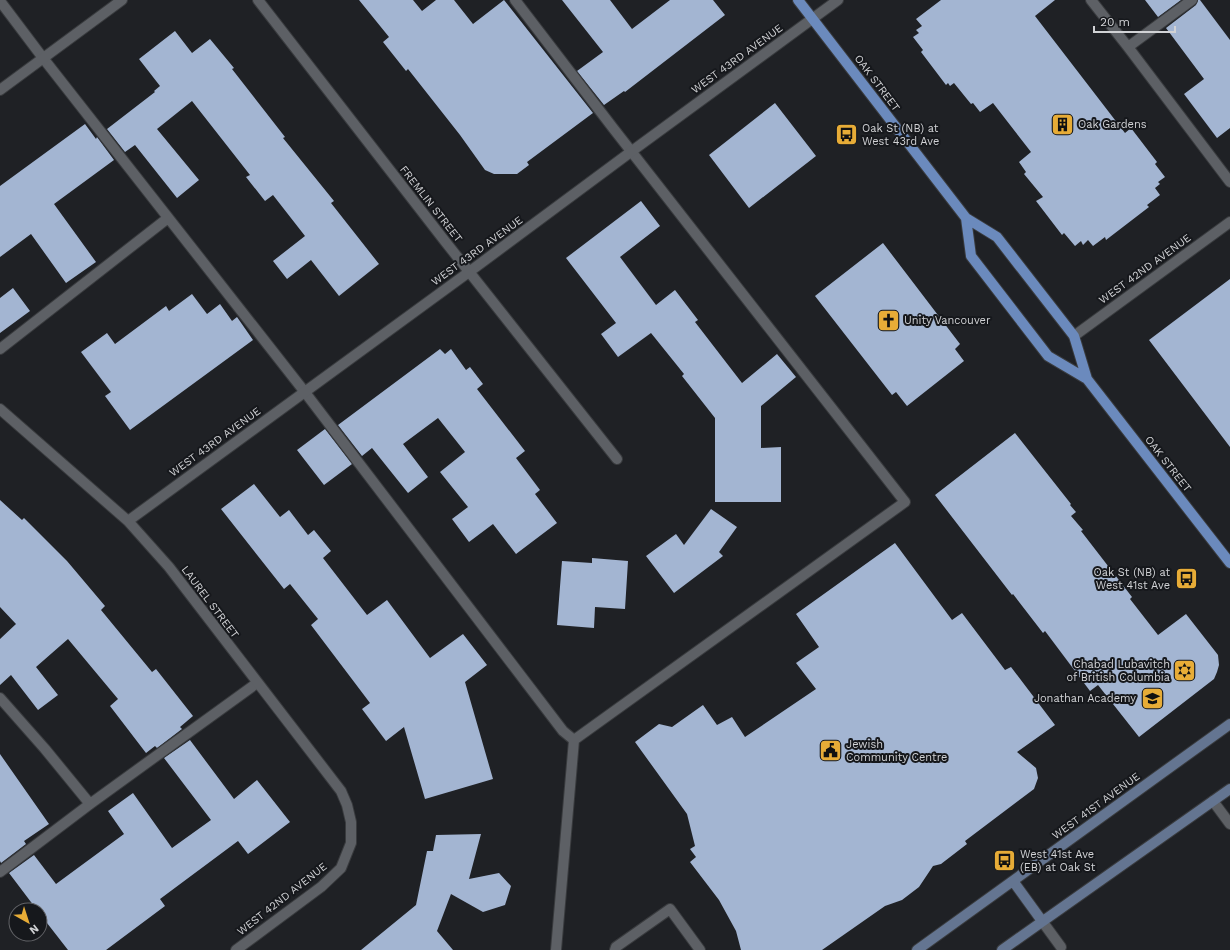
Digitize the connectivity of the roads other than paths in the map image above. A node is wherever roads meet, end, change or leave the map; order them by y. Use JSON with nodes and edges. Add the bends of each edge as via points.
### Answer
{"nodes":[{"id":1,"x":122,"y":0,"type":"edge"},
{"id":2,"x":258,"y":0,"type":"edge"},
{"id":3,"x":515,"y":0,"type":"edge"},
{"id":4,"x":798,"y":0,"type":"edge"},
{"id":5,"x":838,"y":0,"type":"edge"},
{"id":6,"x":1091,"y":0,"type":"edge"},
{"id":7,"x":1192,"y":0,"type":"edge"},
{"id":8,"x":0,"y":1,"type":"edge"},
{"id":9,"x":813,"y":19,"type":"junction"},
{"id":10,"x":1128,"y":47,"type":"junction"},
{"id":11,"x":43,"y":58,"type":"junction"},
{"id":12,"x":0,"y":90,"type":"edge"},
{"id":13,"x":632,"y":151,"type":"junction"},
{"id":14,"x":1230,"y":182,"type":"edge"},
{"id":15,"x":168,"y":218,"type":"junction"},
{"id":16,"x":966,"y":218,"type":"junction"},
{"id":17,"x":1230,"y":222,"type":"edge"},
{"id":18,"x":469,"y":272,"type":"junction"},
{"id":19,"x":1074,"y":336,"type":"junction"},
{"id":20,"x":0,"y":349,"type":"edge"},
{"id":21,"x":1087,"y":378,"type":"junction"},
{"id":22,"x":304,"y":391,"type":"junction"},
{"id":23,"x":0,"y":409,"type":"edge"},
{"id":24,"x":617,"y":458,"type":"dead end"},
{"id":25,"x":128,"y":521,"type":"junction"},
{"id":26,"x":1230,"y":563,"type":"edge"},
{"id":27,"x":257,"y":683,"type":"junction"},
{"id":28,"x":0,"y":698,"type":"edge"},
{"id":29,"x":1230,"y":724,"type":"edge"},
{"id":30,"x":574,"y":740,"type":"junction"},
{"id":31,"x":1230,"y":789,"type":"edge"},
{"id":32,"x":1213,"y":801,"type":"junction"},
{"id":33,"x":90,"y":804,"type":"junction"},
{"id":34,"x":1230,"y":824,"type":"edge"},
{"id":35,"x":351,"y":844,"type":"joint"},
{"id":36,"x":0,"y":872,"type":"edge"},
{"id":37,"x":1013,"y":881,"type":"junction"},
{"id":38,"x":1042,"y":921,"type":"junction"},
{"id":39,"x":1061,"y":947,"type":"dead end"},
{"id":40,"x":236,"y":950,"type":"edge"},
{"id":41,"x":556,"y":950,"type":"edge"},
{"id":42,"x":615,"y":950,"type":"edge"},
{"id":43,"x":700,"y":950,"type":"edge"},
{"id":44,"x":918,"y":950,"type":"edge"},
{"id":45,"x":1002,"y":950,"type":"edge"}],
"edges":[{"from":1,"to":11,"type":"street"},
{"from":2,"to":18,"type":"street","name":"FREMLIN STREET"},
{"from":3,"to":13,"type":"street"},
{"from":4,"to":9,"type":"main road","name":"OAK STREET"},
{"from":5,"to":9,"type":"street","name":"WEST 43RD AVENUE"},
{"from":6,"to":10,"type":"street"},
{"from":7,"to":10,"type":"street"},
{"from":8,"to":11,"type":"street"},
{"from":9,"to":13,"type":"street","name":"WEST 43RD AVENUE"},
{"from":9,"to":16,"type":"main road","name":"OAK STREET"},
{"from":10,"to":14,"type":"street"},
{"from":11,"to":12,"type":"street"},
{"from":11,"to":15,"type":"street"},
{"from":13,"to":18,"type":"street","name":"WEST 43RD AVENUE"},
{"from":13,"to":30,"type":"street","via":[[905,502]]},
{"from":15,"to":20,"type":"street"},
{"from":15,"to":22,"type":"street"},
{"from":16,"to":19,"type":"main road","name":"OAK STREET","via":[[997,237]]},
{"from":16,"to":21,"type":"main road","name":"OAK STREET","via":[[971,256],[1048,356]]},
{"from":17,"to":19,"type":"street","name":"WEST 42ND AVENUE"},
{"from":18,"to":22,"type":"street","name":"WEST 43RD AVENUE"},
{"from":18,"to":24,"type":"street","name":"FREMLIN STREET"},
{"from":19,"to":21,"type":"main road","name":"OAK STREET"},
{"from":21,"to":26,"type":"main road","name":"OAK STREET"},
{"from":22,"to":25,"type":"street","name":"WEST 43RD AVENUE"},
{"from":22,"to":30,"type":"street","via":[[563,731]]},
{"from":23,"to":25,"type":"street","name":"LAUREL STREET"},
{"from":25,"to":27,"type":"street","name":"LAUREL STREET","via":[[169,567]]},
{"from":27,"to":33,"type":"street"},
{"from":27,"to":35,"type":"street","name":"LAUREL STREET","via":[[341,791],[351,822]]},
{"from":28,"to":33,"type":"street"},
{"from":29,"to":37,"type":"main road","name":"WEST 41ST AVENUE"},
{"from":30,"to":41,"type":"street"},
{"from":31,"to":32,"type":"main road"},
{"from":32,"to":34,"type":"street"},
{"from":32,"to":38,"type":"main road"},
{"from":33,"to":36,"type":"street"},
{"from":35,"to":40,"type":"street","name":"WEST 42ND AVENUE","via":[[340,868],[321,887]]},
{"from":37,"to":38,"type":"main road"},
{"from":37,"to":44,"type":"main road","name":"WEST 41ST AVENUE"},
{"from":38,"to":39,"type":"street"},
{"from":38,"to":45,"type":"main road"},
{"from":42,"to":43,"type":"street","via":[[670,909]]}]}
